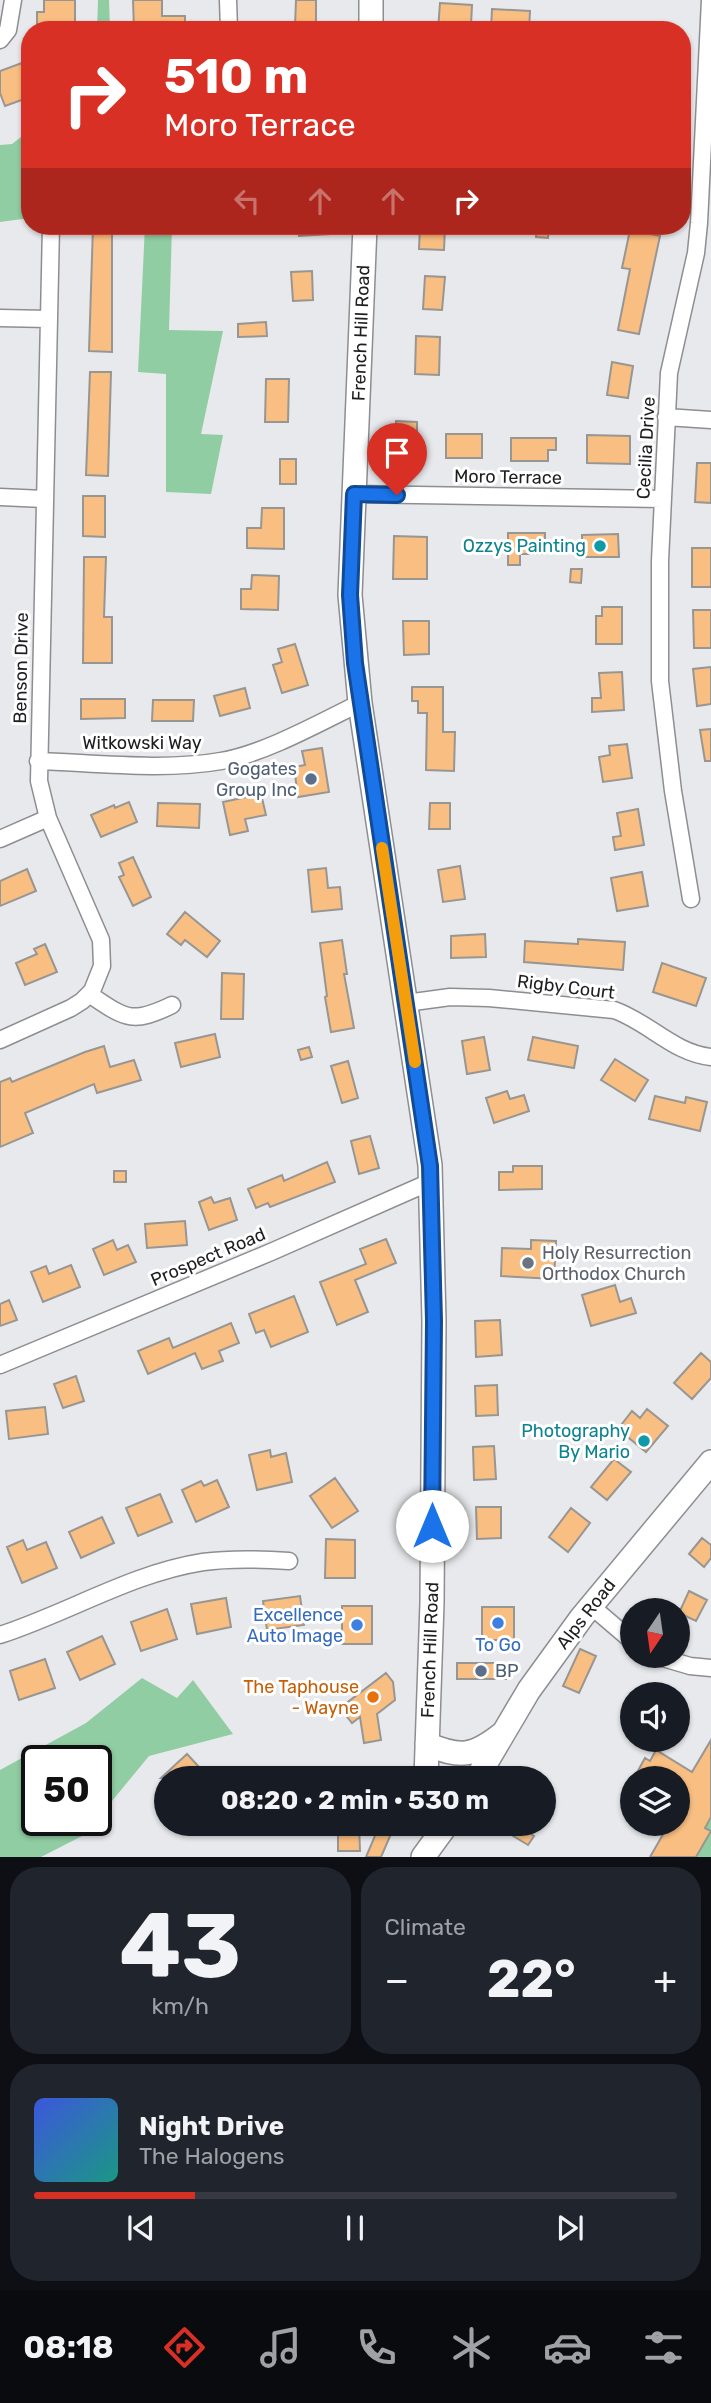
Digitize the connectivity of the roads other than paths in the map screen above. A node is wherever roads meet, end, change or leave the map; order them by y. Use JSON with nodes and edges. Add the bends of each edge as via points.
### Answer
{"nodes":[{"id":1,"x":13,"y":0,"type":"edge"},
{"id":2,"x":228,"y":0,"type":"edge"},
{"id":3,"x":372,"y":0,"type":"edge"},
{"id":4,"x":710,"y":0,"type":"edge"},
{"id":5,"x":229,"y":21,"type":"edge"},
{"id":6,"x":371,"y":21,"type":"edge"},
{"id":7,"x":0,"y":40,"type":"edge"},
{"id":8,"x":51,"y":235,"type":"edge"},
{"id":9,"x":365,"y":235,"type":"edge"},
{"id":10,"x":0,"y":318,"type":"edge"},
{"id":11,"x":48,"y":319,"type":"junction"},
{"id":12,"x":666,"y":417,"type":"junction"},
{"id":13,"x":711,"y":420,"type":"edge"},
{"id":14,"x":354,"y":494,"type":"junction"},
{"id":15,"x":0,"y":498,"type":"edge"},
{"id":16,"x":44,"y":499,"type":"junction"},
{"id":17,"x":662,"y":499,"type":"junction"},
{"id":18,"x":360,"y":703,"type":"junction"},
{"id":19,"x":38,"y":761,"type":"junction"},
{"id":20,"x":48,"y":818,"type":"junction"},
{"id":21,"x":0,"y":839,"type":"edge"},
{"id":22,"x":691,"y":899,"type":"dead end"},
{"id":23,"x":89,"y":994,"type":"junction"},
{"id":24,"x":406,"y":1003,"type":"junction"},
{"id":25,"x":173,"y":1005,"type":"dead end"},
{"id":26,"x":0,"y":1040,"type":"edge"},
{"id":27,"x":711,"y":1057,"type":"edge"},
{"id":28,"x":430,"y":1182,"type":"junction"},
{"id":29,"x":0,"y":1366,"type":"edge"},
{"id":30,"x":711,"y":1462,"type":"edge"},
{"id":31,"x":289,"y":1562,"type":"dead end"},
{"id":32,"x":591,"y":1606,"type":"junction"},
{"id":33,"x":620,"y":1631,"type":"edge"},
{"id":34,"x":0,"y":1635,"type":"edge"},
{"id":35,"x":690,"y":1666,"type":"edge"},
{"id":36,"x":711,"y":1668,"type":"edge"},
{"id":37,"x":507,"y":1730,"type":"junction"},
{"id":38,"x":427,"y":1744,"type":"junction"},
{"id":39,"x":426,"y":1766,"type":"edge"},
{"id":40,"x":484,"y":1766,"type":"edge"},
{"id":41,"x":425,"y":1836,"type":"edge"},
{"id":42,"x":438,"y":1836,"type":"edge"},
{"id":43,"x":424,"y":1856,"type":"edge"}],
"edges":[{"from":1,"to":7,"type":"street","via":[[8,30]]},
{"from":2,"to":5,"type":"street"},
{"from":3,"to":6,"type":"main road"},
{"from":4,"to":12,"type":"street","name":"Cecilia Drive","via":[[696,253],[669,373]]},
{"from":8,"to":11,"type":"street","name":"Benson Drive"},
{"from":9,"to":14,"type":"main road","name":"French Hill Road"},
{"from":10,"to":11,"type":"street"},
{"from":11,"to":16,"type":"street","name":"Benson Drive"},
{"from":12,"to":13,"type":"street"},
{"from":12,"to":17,"type":"street","name":"Cecilia Drive"},
{"from":14,"to":17,"type":"street","name":"Moro Terrace"},
{"from":14,"to":18,"type":"main road","name":"French Hill Road","via":[[350,595]]},
{"from":15,"to":16,"type":"street"},
{"from":16,"to":19,"type":"street","name":"Benson Drive"},
{"from":17,"to":22,"type":"street","name":"Cecilia Drive","via":[[660,681]]},
{"from":18,"to":19,"type":"street","name":"Witkowski Way","via":[[247,754],[221,761],[161,765]]},
{"from":18,"to":24,"type":"main road","name":"French Hill Road"},
{"from":19,"to":20,"type":"street","name":"Benson Drive"},
{"from":20,"to":21,"type":"street"},
{"from":20,"to":23,"type":"street","name":"Benson Drive","via":[[101,940],[102,966]]},
{"from":23,"to":25,"type":"street","via":[[128,1016],[148,1017]]},
{"from":23,"to":26,"type":"street","via":[[71,1008]]},
{"from":24,"to":27,"type":"street","name":"Rigby Court","via":[[489,998],[614,1010],[628,1014],[678,1048]]},
{"from":24,"to":28,"type":"main road","name":"French Hill Road"},
{"from":28,"to":29,"type":"street","name":"Prospect Road"},
{"from":28,"to":38,"type":"main road","name":"French Hill Road","via":[[434,1321]]},
{"from":30,"to":32,"type":"main road","name":"Alps Road"},
{"from":31,"to":34,"type":"street","via":[[235,1559],[170,1570]]},
{"from":32,"to":33,"type":"street"},
{"from":32,"to":37,"type":"main road","name":"Alps Road","via":[[529,1690]]},
{"from":35,"to":36,"type":"street"},
{"from":37,"to":38,"type":"main road","via":[[469,1754],[449,1753]]},
{"from":37,"to":40,"type":"main road","name":"Alps Road"},
{"from":38,"to":39,"type":"main road","name":"French Hill Road"},
{"from":41,"to":43,"type":"main road"},
{"from":42,"to":43,"type":"main road"}]}
